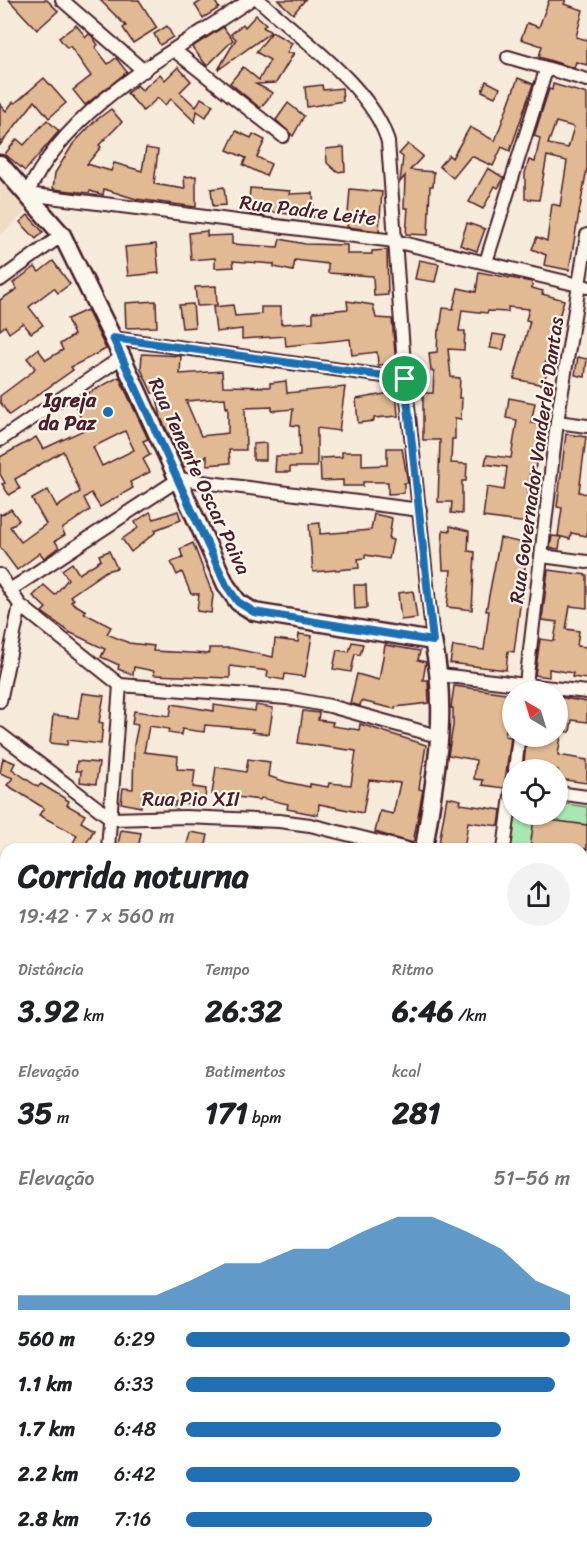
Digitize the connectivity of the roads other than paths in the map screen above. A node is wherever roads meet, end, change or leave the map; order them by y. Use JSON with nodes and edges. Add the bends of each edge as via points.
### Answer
{"nodes":[{"id":1,"x":62,"y":0,"type":"edge"},
{"id":2,"x":250,"y":0,"type":"edge"},
{"id":3,"x":259,"y":0,"type":"edge"},
{"id":4,"x":175,"y":51,"type":"junction"},
{"id":5,"x":508,"y":57,"type":"dead end"},
{"id":6,"x":546,"y":70,"type":"junction"},
{"id":7,"x":144,"y":71,"type":"junction"},
{"id":8,"x":587,"y":80,"type":"edge"},
{"id":9,"x":283,"y":136,"type":"dead end"},
{"id":10,"x":0,"y":164,"type":"edge"},
{"id":11,"x":27,"y":194,"type":"junction"},
{"id":12,"x":62,"y":235,"type":"junction"},
{"id":13,"x":587,"y":235,"type":"edge"},
{"id":14,"x":394,"y":241,"type":"junction"},
{"id":15,"x":486,"y":262,"type":"junction"},
{"id":16,"x":0,"y":280,"type":"edge"},
{"id":17,"x":583,"y":286,"type":"edge"},
{"id":18,"x":113,"y":338,"type":"junction"},
{"id":19,"x":122,"y":357,"type":"junction"},
{"id":20,"x":405,"y":379,"type":"junction"},
{"id":21,"x":557,"y":422,"type":"junction"},
{"id":22,"x":587,"y":426,"type":"edge"},
{"id":23,"x":0,"y":440,"type":"edge"},
{"id":24,"x":179,"y":479,"type":"junction"},
{"id":25,"x":420,"y":510,"type":"junction"},
{"id":26,"x":542,"y":556,"type":"junction"},
{"id":27,"x":587,"y":562,"type":"edge"},
{"id":28,"x":0,"y":575,"type":"edge"},
{"id":29,"x":10,"y":590,"type":"junction"},
{"id":30,"x":20,"y":605,"type":"junction"},
{"id":31,"x":433,"y":641,"type":"junction"},
{"id":32,"x":440,"y":675,"type":"junction"},
{"id":33,"x":527,"y":681,"type":"edge"},
{"id":34,"x":502,"y":684,"type":"edge"},
{"id":35,"x":120,"y":685,"type":"junction"},
{"id":36,"x":568,"y":691,"type":"edge"},
{"id":37,"x":587,"y":692,"type":"edge"},
{"id":38,"x":0,"y":701,"type":"edge"},
{"id":39,"x":0,"y":734,"type":"edge"},
{"id":40,"x":441,"y":737,"type":"junction"},
{"id":41,"x":568,"y":794,"type":"edge"},
{"id":42,"x":587,"y":797,"type":"edge"},
{"id":43,"x":112,"y":819,"type":"junction"},
{"id":44,"x":507,"y":825,"type":"edge"},
{"id":45,"x":109,"y":843,"type":"edge"},
{"id":46,"x":383,"y":843,"type":"edge"},
{"id":47,"x":425,"y":843,"type":"edge"},
{"id":48,"x":505,"y":843,"type":"edge"}],
"edges":[{"from":1,"to":7,"type":"street"},
{"from":2,"to":4,"type":"street"},
{"from":3,"to":14,"type":"street","via":[[366,100],[383,125],[388,142]]},
{"from":4,"to":7,"type":"street"},
{"from":4,"to":9,"type":"street"},
{"from":5,"to":6,"type":"street"},
{"from":6,"to":8,"type":"street"},
{"from":6,"to":15,"type":"street"},
{"from":7,"to":11,"type":"street","via":[[63,137],[40,167]]},
{"from":10,"to":11,"type":"street","name":"Rua Tenente Oscar Paiva"},
{"from":11,"to":12,"type":"street","name":"Rua Tenente Oscar Paiva"},
{"from":11,"to":14,"type":"street","name":"Rua Padre Leite"},
{"from":12,"to":16,"type":"street"},
{"from":12,"to":18,"type":"street","name":"Rua Tenente Oscar Paiva"},
{"from":13,"to":17,"type":"street","name":"Rua Governador Vanderlei Dantas"},
{"from":14,"to":15,"type":"street","name":"Rua Padre Leite"},
{"from":14,"to":20,"type":"street"},
{"from":15,"to":17,"type":"street","name":"Rua Padre Leite"},
{"from":17,"to":21,"type":"street","name":"Rua Governador Vanderlei Dantas"},
{"from":18,"to":19,"type":"street","name":"Rua Tenente Oscar Paiva"},
{"from":18,"to":20,"type":"street"},
{"from":19,"to":23,"type":"street"},
{"from":19,"to":24,"type":"street","name":"Rua Tenente Oscar Paiva"},
{"from":20,"to":25,"type":"street"},
{"from":21,"to":22,"type":"street"},
{"from":21,"to":26,"type":"street","name":"Rua Governador Vanderlei Dantas"},
{"from":24,"to":25,"type":"street"},
{"from":24,"to":29,"type":"street"},
{"from":24,"to":31,"type":"street","name":"Rua Tenente Oscar Paiva","via":[[217,566],[238,602],[254,612]]},
{"from":25,"to":31,"type":"street"},
{"from":26,"to":27,"type":"street"},
{"from":26,"to":33,"type":"street","name":"Rua Governador Vanderlei Dantas"},
{"from":28,"to":29,"type":"street"},
{"from":29,"to":30,"type":"street"},
{"from":30,"to":35,"type":"street"},
{"from":30,"to":38,"type":"street"},
{"from":31,"to":32,"type":"street"},
{"from":32,"to":34,"type":"street"},
{"from":32,"to":40,"type":"street"},
{"from":35,"to":40,"type":"street","via":[[287,698]]},
{"from":35,"to":43,"type":"street"},
{"from":36,"to":37,"type":"street"},
{"from":39,"to":43,"type":"street"},
{"from":40,"to":47,"type":"street"},
{"from":41,"to":42,"type":"street"},
{"from":43,"to":45,"type":"street"},
{"from":43,"to":46,"type":"street","name":"Rua Pio XII","via":[[279,821]]},
{"from":44,"to":48,"type":"street"}]}
